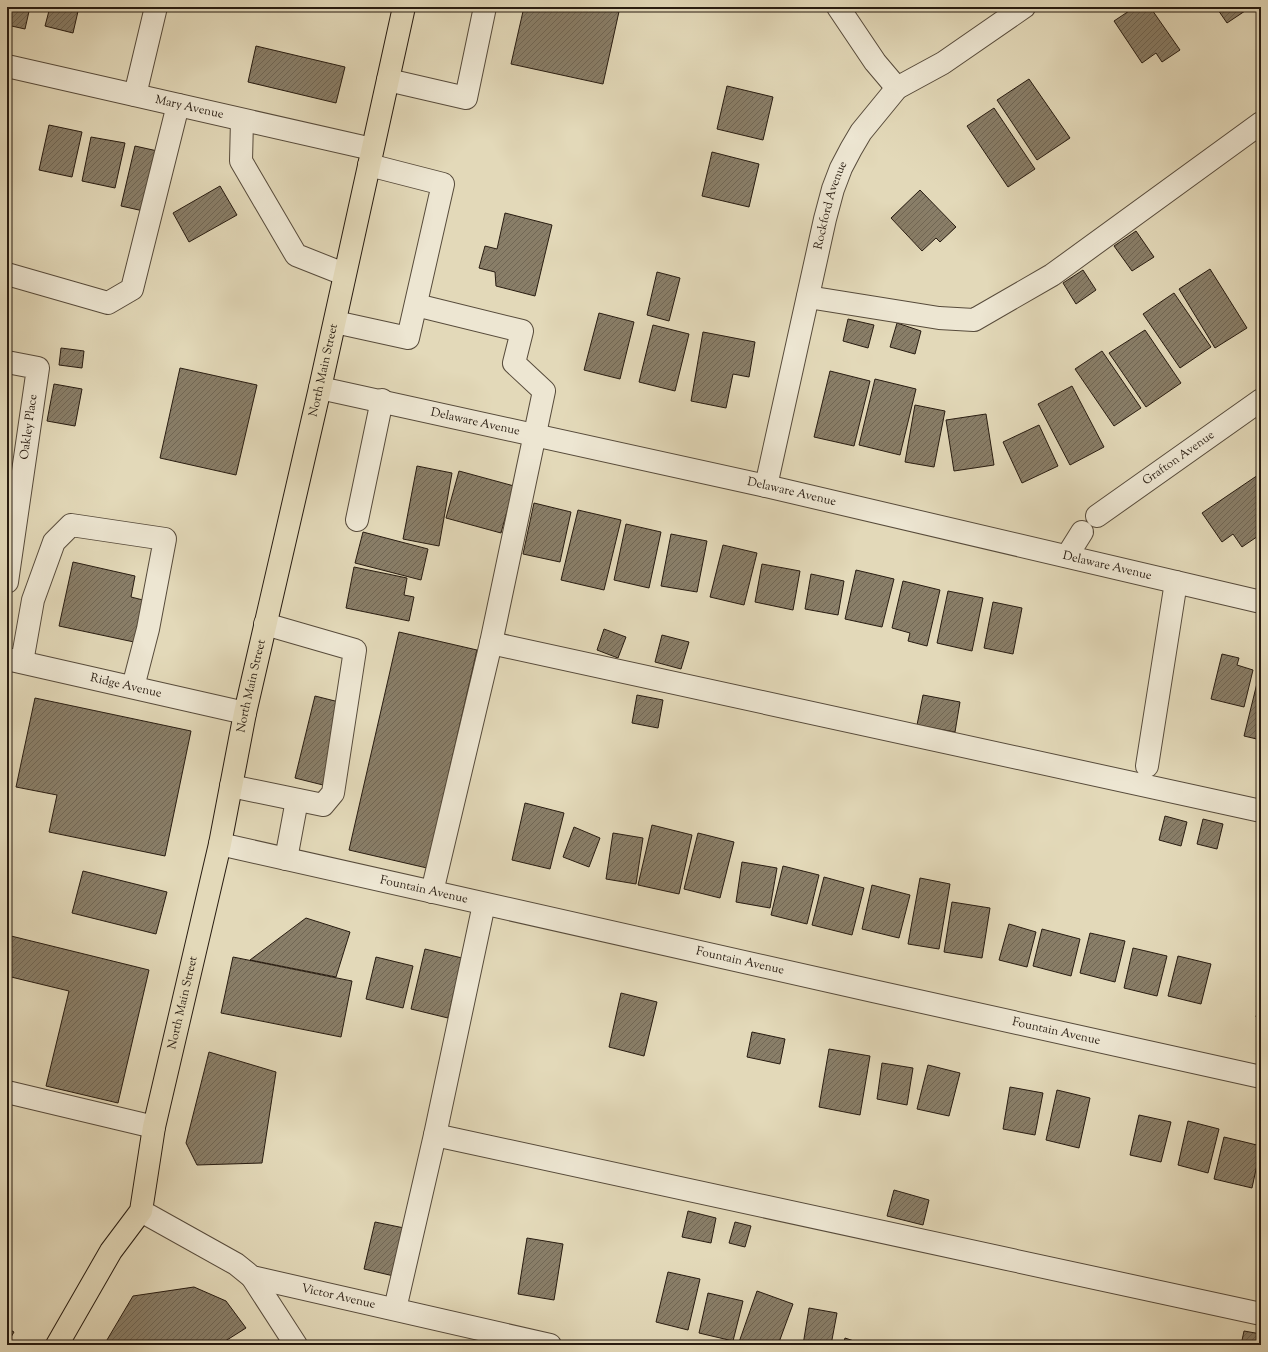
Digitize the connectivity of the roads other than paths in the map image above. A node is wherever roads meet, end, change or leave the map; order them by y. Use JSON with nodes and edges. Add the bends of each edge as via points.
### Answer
{"nodes":[{"id":1,"x":156,"y":7,"type":"edge"},
{"id":2,"x":404,"y":7,"type":"edge"},
{"id":3,"x":485,"y":7,"type":"edge"},
{"id":4,"x":838,"y":7,"type":"edge"},
{"id":5,"x":1024,"y":7,"type":"edge"},
{"id":6,"x":7,"y":66,"type":"edge"},
{"id":7,"x":388,"y":80,"type":"junction"},
{"id":8,"x":897,"y":88,"type":"junction"},
{"id":9,"x":136,"y":95,"type":"junction"},
{"id":10,"x":178,"y":105,"type":"junction"},
{"id":11,"x":242,"y":120,"type":"junction"},
{"id":12,"x":1261,"y":124,"type":"edge"},
{"id":13,"x":371,"y":157,"type":"junction"},
{"id":14,"x":7,"y":274,"type":"edge"},
{"id":15,"x":344,"y":274,"type":"junction"},
{"id":16,"x":808,"y":297,"type":"junction"},
{"id":17,"x":416,"y":305,"type":"junction"},
{"id":18,"x":335,"y":322,"type":"junction"},
{"id":19,"x":7,"y":362,"type":"edge"},
{"id":20,"x":320,"y":388,"type":"junction"},
{"id":21,"x":382,"y":400,"type":"junction"},
{"id":22,"x":1261,"y":400,"type":"edge"},
{"id":23,"x":534,"y":435,"type":"junction"},
{"id":24,"x":766,"y":486,"type":"junction"},
{"id":25,"x":1097,"y":516,"type":"dead end"},
{"id":26,"x":357,"y":520,"type":"dead end"},
{"id":27,"x":1082,"y":532,"type":"dead end"},
{"id":28,"x":1067,"y":556,"type":"junction"},
{"id":29,"x":7,"y":582,"type":"edge"},
{"id":30,"x":1176,"y":582,"type":"junction"},
{"id":31,"x":1261,"y":602,"type":"edge"},
{"id":32,"x":265,"y":624,"type":"junction"},
{"id":33,"x":491,"y":643,"type":"junction"},
{"id":34,"x":15,"y":661,"type":"edge"},
{"id":35,"x":133,"y":687,"type":"junction"},
{"id":36,"x":245,"y":713,"type":"junction"},
{"id":37,"x":1147,"y":766,"type":"dead end"},
{"id":38,"x":231,"y":786,"type":"junction"},
{"id":39,"x":297,"y":800,"type":"junction"},
{"id":40,"x":1261,"y":811,"type":"edge"},
{"id":41,"x":220,"y":844,"type":"junction"},
{"id":42,"x":286,"y":859,"type":"junction"},
{"id":43,"x":432,"y":892,"type":"junction"},
{"id":44,"x":484,"y":904,"type":"junction"},
{"id":45,"x":1261,"y":1077,"type":"edge"},
{"id":46,"x":7,"y":1092,"type":"edge"},
{"id":47,"x":154,"y":1126,"type":"junction"},
{"id":48,"x":435,"y":1135,"type":"junction"},
{"id":49,"x":141,"y":1211,"type":"junction"},
{"id":50,"x":252,"y":1277,"type":"junction"},
{"id":51,"x":395,"y":1309,"type":"junction"},
{"id":52,"x":1261,"y":1314,"type":"edge"},
{"id":53,"x":57,"y":1345,"type":"edge"},
{"id":54,"x":296,"y":1345,"type":"edge"},
{"id":55,"x":550,"y":1345,"type":"edge"}],
"edges":[{"from":1,"to":9,"type":"street"},
{"from":2,"to":7,"type":"main road","name":"North Main Street"},
{"from":3,"to":7,"type":"street","via":[[466,98]]},
{"from":4,"to":8,"type":"street"},
{"from":5,"to":8,"type":"street","name":"Rockford Avenue","via":[[943,62]]},
{"from":6,"to":9,"type":"street","name":"Mary Avenue"},
{"from":7,"to":13,"type":"main road","name":"North Main Street"},
{"from":8,"to":16,"type":"street","name":"Rockford Avenue","via":[[862,132],[841,168],[825,219]]},
{"from":9,"to":10,"type":"street","name":"Mary Avenue"},
{"from":10,"to":11,"type":"street","name":"Mary Avenue"},
{"from":10,"to":14,"type":"street","via":[[132,289],[108,303]]},
{"from":11,"to":13,"type":"street","name":"Mary Avenue"},
{"from":11,"to":15,"type":"street","via":[[241,162],[296,256]]},
{"from":12,"to":16,"type":"street","via":[[1052,275],[974,320],[939,318]]},
{"from":13,"to":15,"type":"main road","name":"North Main Street"},
{"from":13,"to":17,"type":"street","name":"Mary Avenue","via":[[443,184]]},
{"from":15,"to":18,"type":"main road","name":"North Main Street"},
{"from":16,"to":24,"type":"street","name":"Rockford Avenue"},
{"from":17,"to":18,"type":"street","via":[[408,338]]},
{"from":17,"to":23,"type":"street","via":[[522,331],[514,363],[544,391]]},
{"from":18,"to":20,"type":"main road","name":"North Main Street"},
{"from":19,"to":29,"type":"street","name":"Oakley Place","via":[[38,368]]},
{"from":20,"to":21,"type":"street","name":"Delaware Avenue"},
{"from":20,"to":32,"type":"main road","name":"North Main Street"},
{"from":21,"to":23,"type":"street","name":"Delaware Avenue"},
{"from":21,"to":26,"type":"street"},
{"from":22,"to":25,"type":"street","name":"Grafton Avenue"},
{"from":23,"to":24,"type":"street","name":"Delaware Avenue"},
{"from":23,"to":33,"type":"street"},
{"from":24,"to":28,"type":"street","name":"Delaware Avenue"},
{"from":27,"to":28,"type":"street"},
{"from":28,"to":30,"type":"street","name":"Delaware Avenue"},
{"from":30,"to":31,"type":"street","name":"Delaware Avenue"},
{"from":30,"to":37,"type":"street"},
{"from":32,"to":36,"type":"main road","name":"North Main Street"},
{"from":32,"to":39,"type":"street","via":[[355,650],[333,793],[323,805]]},
{"from":33,"to":40,"type":"street"},
{"from":33,"to":43,"type":"street"},
{"from":34,"to":35,"type":"street","name":"Ridge Avenue"},
{"from":34,"to":35,"type":"street","via":[[54,542],[71,525],[165,539],[148,629]]},
{"from":35,"to":36,"type":"street","name":"Ridge Avenue"},
{"from":36,"to":38,"type":"main road","name":"North Main Street"},
{"from":38,"to":39,"type":"street"},
{"from":38,"to":41,"type":"main road","name":"North Main Street"},
{"from":39,"to":42,"type":"street"},
{"from":41,"to":42,"type":"street","name":"Fountain Avenue"},
{"from":41,"to":47,"type":"main road","name":"North Main Street"},
{"from":42,"to":43,"type":"street","name":"Fountain Avenue"},
{"from":43,"to":44,"type":"street","name":"Fountain Avenue"},
{"from":44,"to":45,"type":"street","name":"Fountain Avenue"},
{"from":44,"to":48,"type":"street"},
{"from":46,"to":47,"type":"street"},
{"from":47,"to":49,"type":"main road","name":"North Main Street"},
{"from":48,"to":51,"type":"street"},
{"from":48,"to":52,"type":"street"},
{"from":49,"to":50,"type":"street","name":"Victor Avenue","via":[[236,1264]]},
{"from":49,"to":53,"type":"main road","name":"North Main Street","via":[[111,1250]]},
{"from":50,"to":51,"type":"street","name":"Victor Avenue"},
{"from":50,"to":54,"type":"street"},
{"from":51,"to":55,"type":"street","name":"Victor Avenue"}]}
